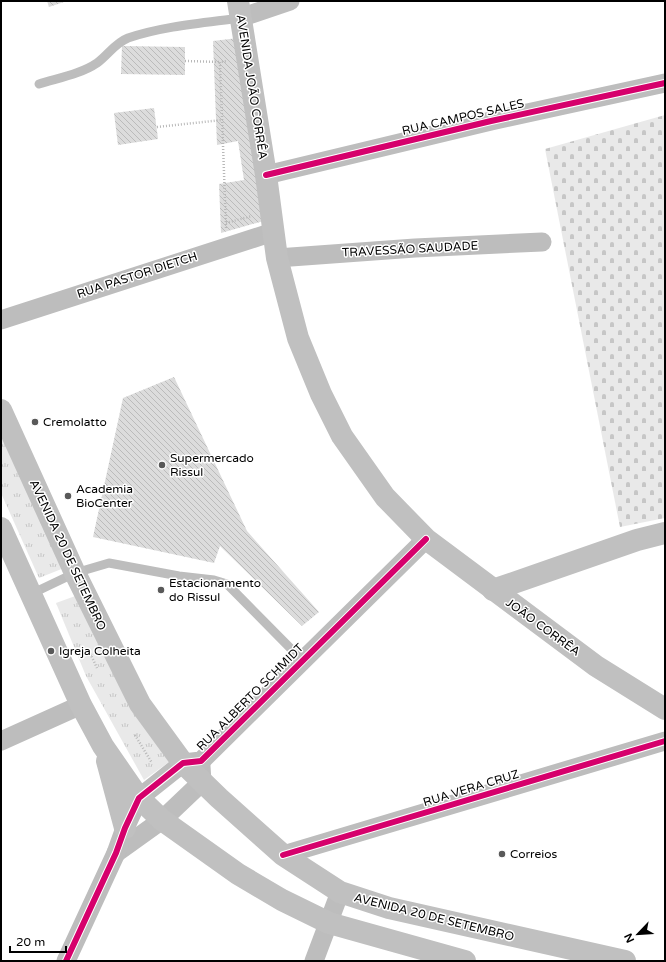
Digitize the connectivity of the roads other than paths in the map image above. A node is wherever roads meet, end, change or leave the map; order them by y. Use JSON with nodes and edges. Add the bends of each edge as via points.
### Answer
{"nodes":[{"id":1,"x":290,"y":1,"type":"edge"},
{"id":2,"x":239,"y":10,"type":"edge"},
{"id":3,"x":39,"y":84,"type":"dead end"},
{"id":4,"x":665,"y":84,"type":"edge"},
{"id":5,"x":266,"y":175,"type":"junction"},
{"id":6,"x":273,"y":232,"type":"junction"},
{"id":7,"x":542,"y":242,"type":"dead end"},
{"id":8,"x":277,"y":258,"type":"junction"},
{"id":9,"x":1,"y":320,"type":"edge"},
{"id":10,"x":1,"y":410,"type":"edge"},
{"id":11,"x":1,"y":528,"type":"edge"},
{"id":12,"x":665,"y":533,"type":"edge"},
{"id":13,"x":426,"y":538,"type":"junction"},
{"id":14,"x":75,"y":573,"type":"junction"},
{"id":15,"x":492,"y":590,"type":"junction"},
{"id":16,"x":31,"y":594,"type":"junction"},
{"id":17,"x":302,"y":660,"type":"junction"},
{"id":18,"x":81,"y":705,"type":"junction"},
{"id":19,"x":665,"y":709,"type":"edge"},
{"id":20,"x":665,"y":741,"type":"edge"},
{"id":21,"x":1,"y":742,"type":"edge"},
{"id":22,"x":103,"y":746,"type":"junction"},
{"id":23,"x":196,"y":769,"type":"junction"},
{"id":24,"x":139,"y":798,"type":"junction"},
{"id":25,"x":162,"y":820,"type":"junction"},
{"id":26,"x":125,"y":828,"type":"junction"},
{"id":27,"x":116,"y":853,"type":"junction"},
{"id":28,"x":283,"y":855,"type":"junction"},
{"id":29,"x":340,"y":892,"type":"junction"},
{"id":30,"x":329,"y":923,"type":"junction"},
{"id":31,"x":66,"y":961,"type":"edge"},
{"id":32,"x":314,"y":961,"type":"edge"},
{"id":33,"x":465,"y":961,"type":"edge"},
{"id":34,"x":625,"y":961,"type":"edge"}],
"edges":[{"from":1,"to":2,"type":"street"},
{"from":2,"to":3,"type":"lane","via":[[127,38],[113,47],[97,63],[81,71]]},
{"from":2,"to":5,"type":"main road","name":"AVENIDA JOÃO CORRÊA"},
{"from":4,"to":5,"type":"street","name":"RUA CAMPOS SALES","via":[[491,121]]},
{"from":5,"to":6,"type":"main road","name":"AVENIDA JOÃO CORRÊA"},
{"from":6,"to":8,"type":"main road","name":"AVENIDA JOÃO CORRÊA"},
{"from":6,"to":9,"type":"street","name":"RUA PASTOR DIETCH"},
{"from":7,"to":8,"type":"street","name":"TRAVESSÃO SAUDADE"},
{"from":8,"to":13,"type":"main road","name":"AVENIDA JOÃO CORRÊA","via":[[298,338],[342,436],[385,497]]},
{"from":10,"to":14,"type":"main road","name":"AVENIDA 20 DE SETEMBRO"},
{"from":11,"to":16,"type":"main road"},
{"from":12,"to":15,"type":"main road","via":[[637,540]]},
{"from":13,"to":15,"type":"main road","name":"JOÃO CORRÊA"},
{"from":13,"to":17,"type":"street","name":"RUA ALBERTO SCHMIDT"},
{"from":14,"to":16,"type":"lane"},
{"from":14,"to":17,"type":"lane","via":[[109,563],[227,584]]},
{"from":14,"to":23,"type":"main road","name":"AVENIDA 20 DE SETEMBRO","via":[[140,704]]},
{"from":15,"to":19,"type":"main road","name":"JOÃO CORRÊA","via":[[596,666]]},
{"from":16,"to":18,"type":"main road"},
{"from":17,"to":23,"type":"street","name":"RUA ALBERTO SCHMIDT"},
{"from":18,"to":21,"type":"street"},
{"from":18,"to":22,"type":"main road"},
{"from":20,"to":28,"type":"street","name":"RUA VERA CRUZ"},
{"from":22,"to":24,"type":"main road"},
{"from":22,"to":26,"type":"main road"},
{"from":23,"to":24,"type":"street","name":"RUA ALBERTO SCHMIDT"},
{"from":23,"to":25,"type":"street","name":"RUA ALBERTO SCHMIDT"},
{"from":23,"to":28,"type":"main road","name":"AVENIDA 20 DE SETEMBRO"},
{"from":24,"to":25,"type":"main road"},
{"from":24,"to":26,"type":"street","name":"RUA ALBERTO SCHMIDT"},
{"from":25,"to":27,"type":"street","name":"RUA ALBERTO SCHMIDT"},
{"from":25,"to":30,"type":"main road","via":[[238,874],[282,900]]},
{"from":26,"to":27,"type":"street","name":"RUA ALBERTO SCHMIDT"},
{"from":27,"to":31,"type":"street","name":"RUA ALBERTO SCHMIDT"},
{"from":28,"to":29,"type":"main road","name":"AVENIDA 20 DE SETEMBRO"},
{"from":29,"to":30,"type":"street"},
{"from":29,"to":34,"type":"main road","name":"AVENIDA 20 DE SETEMBRO","via":[[389,908]]},
{"from":30,"to":32,"type":"street"},
{"from":30,"to":33,"type":"main road"}]}
